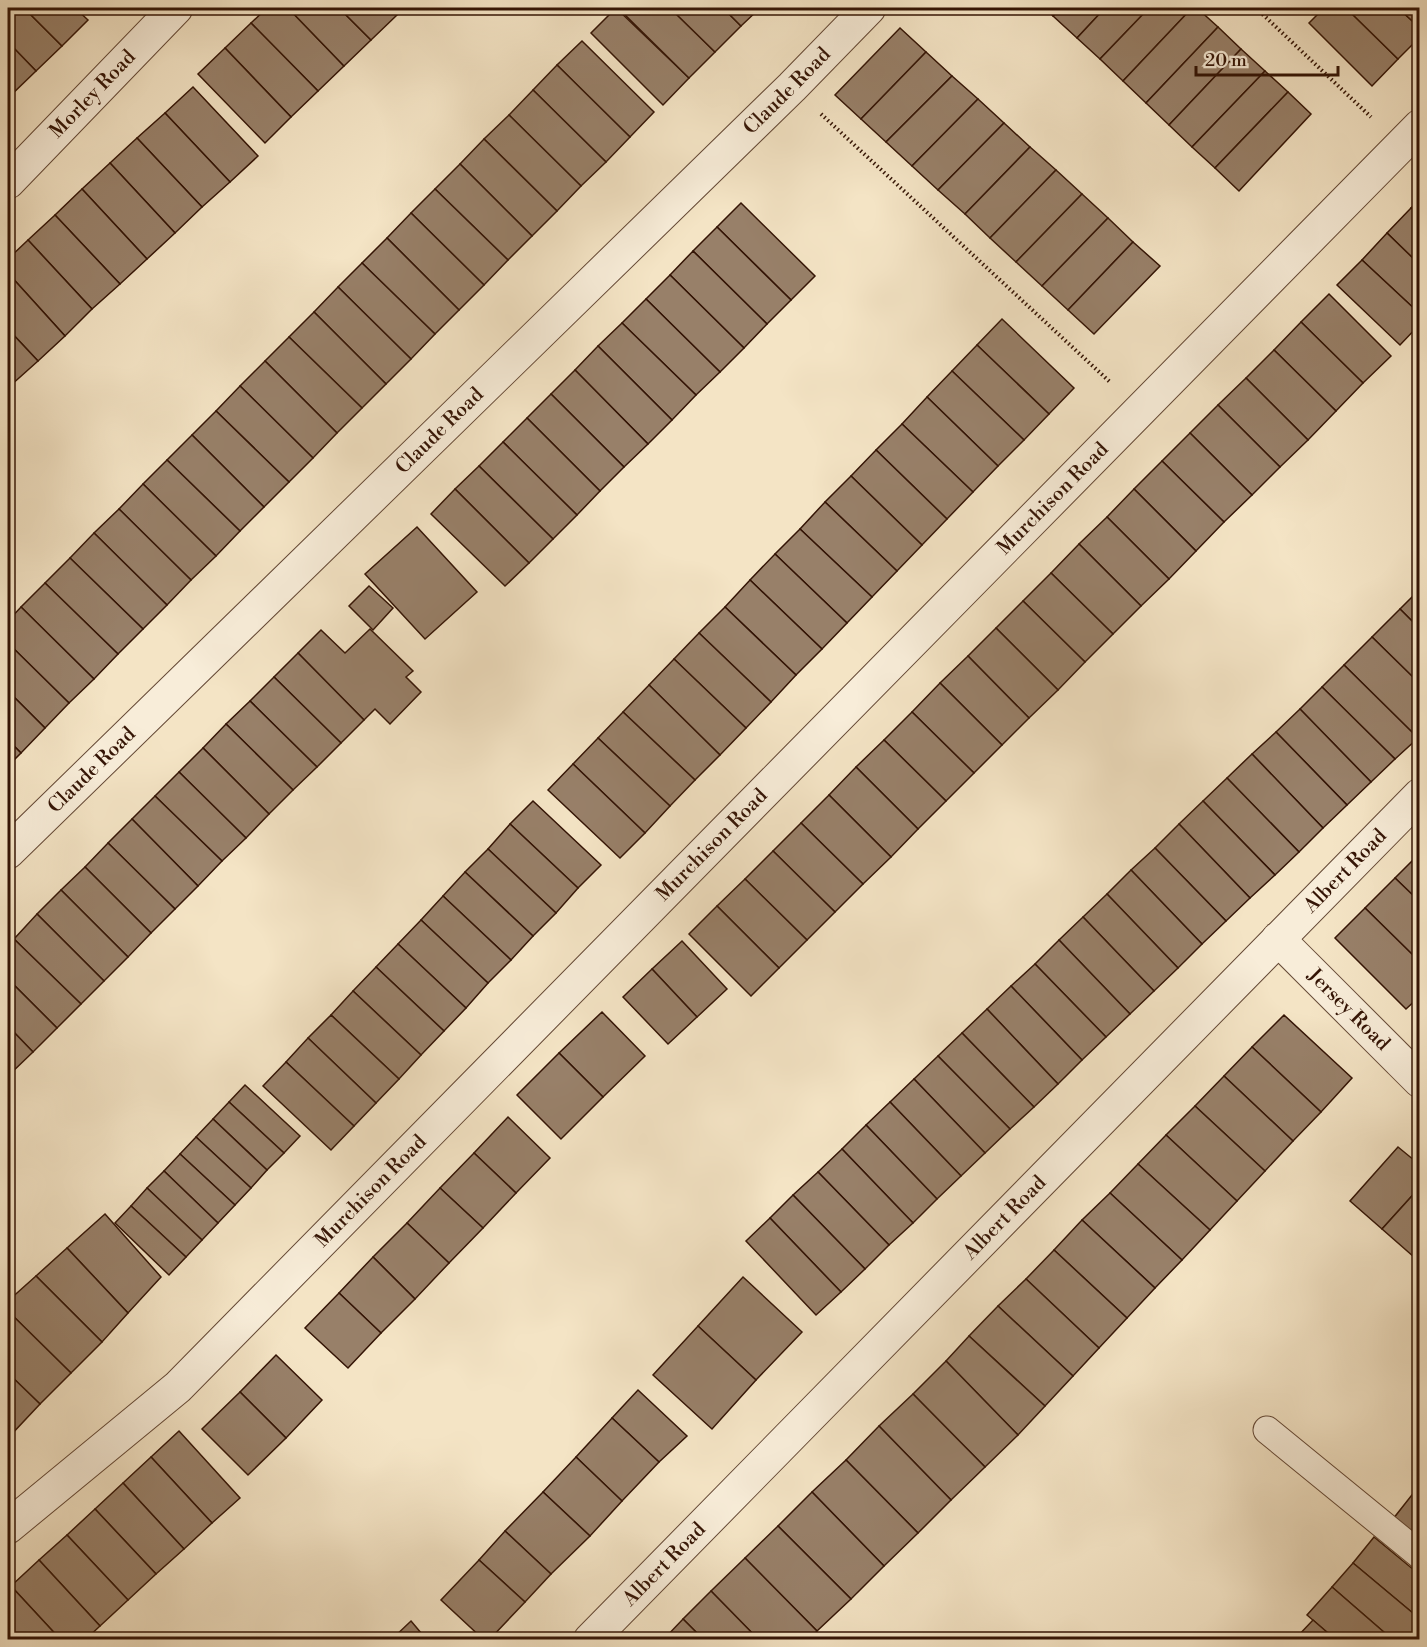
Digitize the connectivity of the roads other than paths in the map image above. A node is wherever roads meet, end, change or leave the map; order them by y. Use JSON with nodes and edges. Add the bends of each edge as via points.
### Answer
{"nodes":[{"id":1,"x":176,"y":8,"type":"edge"},
{"id":2,"x":869,"y":8,"type":"edge"},
{"id":3,"x":1410,"y":135,"type":"edge"},
{"id":4,"x":8,"y":182,"type":"edge"},
{"id":5,"x":1419,"y":795,"type":"edge"},
{"id":6,"x":8,"y":852,"type":"edge"},
{"id":7,"x":1278,"y":939,"type":"junction"},
{"id":8,"x":1419,"y":1081,"type":"edge"},
{"id":9,"x":1268,"y":1430,"type":"dead end"},
{"id":10,"x":8,"y":1527,"type":"edge"},
{"id":11,"x":1419,"y":1555,"type":"edge"},
{"id":12,"x":590,"y":1640,"type":"edge"}],
"edges":[{"from":1,"to":4,"type":"street","name":"Morley Road"},
{"from":2,"to":6,"type":"street","name":"Claude Road"},
{"from":3,"to":10,"type":"street","name":"Murchison Road","via":[[178,1387]]},
{"from":5,"to":7,"type":"street","name":"Albert Road"},
{"from":7,"to":8,"type":"street","name":"Jersey Road"},
{"from":7,"to":12,"type":"street","name":"Albert Road"},
{"from":9,"to":11,"type":"lane"}]}
